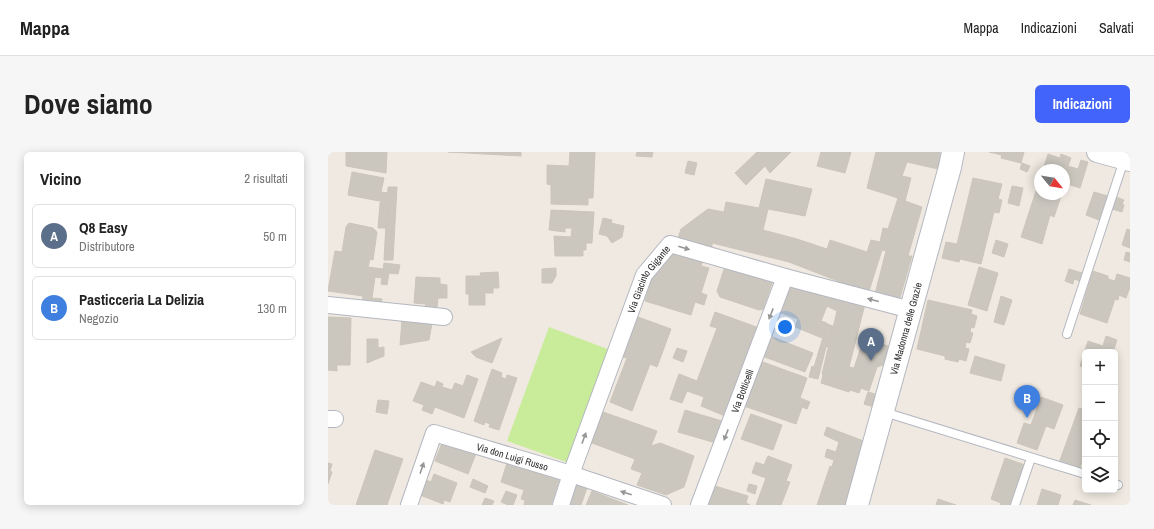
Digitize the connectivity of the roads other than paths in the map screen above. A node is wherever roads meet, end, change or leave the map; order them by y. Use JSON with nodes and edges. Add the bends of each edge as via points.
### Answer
{"nodes":[{"id":1,"x":952,"y":152,"type":"edge"},
{"id":2,"x":1097,"y":152,"type":"edge"},
{"id":3,"x":1127,"y":160,"type":"edge"},
{"id":4,"x":785,"y":277,"type":"junction"},
{"id":5,"x":328,"y":305,"type":"edge"},
{"id":6,"x":911,"y":310,"type":"junction"},
{"id":7,"x":444,"y":317,"type":"dead end"},
{"id":8,"x":1066,"y":334,"type":"dead end"},
{"id":9,"x":883,"y":412,"type":"junction"},
{"id":10,"x":1031,"y":458,"type":"junction"},
{"id":11,"x":1082,"y":473,"type":"edge"},
{"id":12,"x":571,"y":474,"type":"junction"},
{"id":13,"x":409,"y":505,"type":"edge"},
{"id":14,"x":561,"y":505,"type":"edge"},
{"id":15,"x":663,"y":505,"type":"edge"},
{"id":16,"x":699,"y":505,"type":"edge"},
{"id":17,"x":858,"y":505,"type":"edge"},
{"id":18,"x":1015,"y":505,"type":"edge"}],
"edges":[{"from":1,"to":6,"type":"main road","name":"Via Madonna delle Grazie"},
{"from":2,"to":3,"type":"street"},
{"from":3,"to":8,"type":"lane"},
{"from":6,"to":4,"type":"street","name":"Via Giacinto Gigante","one_way":true},
{"from":12,"to":4,"type":"street","name":"Via Giacinto Gigante","one_way":true,"via":[[644,275],[670,244]]},
{"from":4,"to":16,"type":"street","name":"Via Botticelli","one_way":true},
{"from":5,"to":7,"type":"street"},
{"from":6,"to":9,"type":"main road","name":"Via Madonna delle Grazie"},
{"from":9,"to":10,"type":"lane"},
{"from":9,"to":17,"type":"main road","name":"Via Madonna delle Grazie"},
{"from":10,"to":11,"type":"lane"},
{"from":10,"to":18,"type":"lane"},
{"from":13,"to":12,"type":"street","name":"Via don Luigi Russo","one_way":true,"via":[[434,433]]},
{"from":12,"to":14,"type":"street","name":"Via Giacinto Gigante"},
{"from":15,"to":12,"type":"street","name":"Via don Luigi Russo","one_way":true}]}
